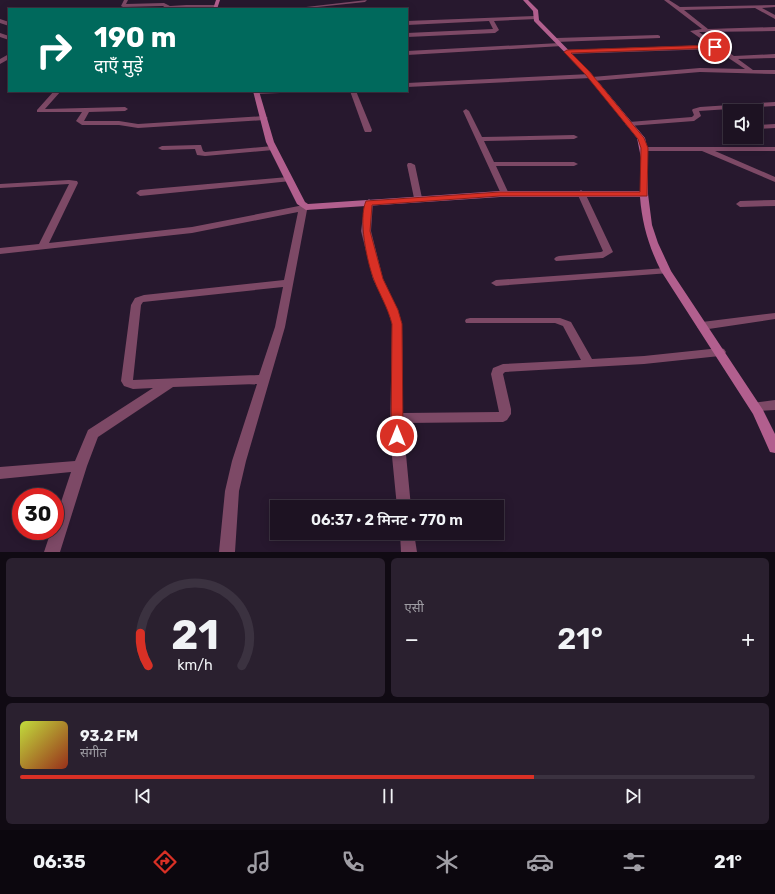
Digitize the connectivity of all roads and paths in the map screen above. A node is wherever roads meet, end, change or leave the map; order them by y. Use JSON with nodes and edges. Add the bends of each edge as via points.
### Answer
{"nodes":[{"id":1,"x":126,"y":0,"type":"edge"},
{"id":2,"x":218,"y":0,"type":"edge"},
{"id":3,"x":304,"y":0,"type":"edge"},
{"id":4,"x":525,"y":0,"type":"edge"},
{"id":5,"x":666,"y":0,"type":"edge"},
{"id":6,"x":739,"y":0,"type":"edge"},
{"id":7,"x":365,"y":1,"type":"edge"},
{"id":8,"x":748,"y":6,"type":"junction"},
{"id":9,"x":755,"y":6,"type":"junction"},
{"id":10,"x":775,"y":6,"type":"edge"},
{"id":11,"x":150,"y":7,"type":"edge"},
{"id":12,"x":215,"y":7,"type":"edge"},
{"id":13,"x":309,"y":8,"type":"edge"},
{"id":14,"x":679,"y":9,"type":"junction"},
{"id":15,"x":775,"y":17,"type":"edge"},
{"id":16,"x":535,"y":18,"type":"junction"},
{"id":17,"x":491,"y":20,"type":"junction"},
{"id":18,"x":408,"y":23,"type":"edge"},
{"id":19,"x":765,"y":29,"type":"junction"},
{"id":20,"x":775,"y":29,"type":"edge"},
{"id":21,"x":706,"y":30,"type":"junction"},
{"id":22,"x":604,"y":33,"type":"dead end"},
{"id":23,"x":408,"y":35,"type":"edge"},
{"id":24,"x":775,"y":35,"type":"edge"},
{"id":25,"x":658,"y":37,"type":"dead end"},
{"id":26,"x":559,"y":43,"type":"junction"},
{"id":27,"x":715,"y":47,"type":"junction"},
{"id":28,"x":408,"y":53,"type":"edge"},
{"id":29,"x":775,"y":56,"type":"edge"},
{"id":30,"x":8,"y":57,"type":"edge"},
{"id":31,"x":731,"y":58,"type":"junction"},
{"id":32,"x":0,"y":63,"type":"edge"},
{"id":33,"x":750,"y":70,"type":"junction"},
{"id":34,"x":775,"y":72,"type":"edge"},
{"id":35,"x":591,"y":77,"type":"junction"},
{"id":36,"x":408,"y":85,"type":"edge"},
{"id":37,"x":57,"y":92,"type":"edge"},
{"id":38,"x":256,"y":92,"type":"edge"},
{"id":39,"x":353,"y":92,"type":"edge"},
{"id":40,"x":775,"y":104,"type":"edge"},
{"id":41,"x":125,"y":109,"type":"dead end"},
{"id":42,"x":87,"y":110,"type":"junction"},
{"id":43,"x":466,"y":110,"type":"dead end"},
{"id":44,"x":264,"y":118,"type":"junction"},
{"id":45,"x":629,"y":124,"type":"junction"},
{"id":46,"x":775,"y":126,"type":"edge"},
{"id":47,"x":763,"y":127,"type":"edge"},
{"id":48,"x":368,"y":130,"type":"dead end"},
{"id":49,"x":574,"y":137,"type":"dead end"},
{"id":50,"x":479,"y":139,"type":"junction"},
{"id":51,"x":162,"y":148,"type":"dead end"},
{"id":52,"x":273,"y":148,"type":"junction"},
{"id":53,"x":644,"y":148,"type":"junction"},
{"id":54,"x":702,"y":148,"type":"junction"},
{"id":55,"x":775,"y":149,"type":"edge"},
{"id":56,"x":491,"y":164,"type":"junction"},
{"id":57,"x":574,"y":164,"type":"dead end"},
{"id":58,"x":411,"y":165,"type":"dead end"},
{"id":59,"x":755,"y":172,"type":"junction"},
{"id":60,"x":775,"y":172,"type":"edge"},
{"id":61,"x":288,"y":179,"type":"junction"},
{"id":62,"x":775,"y":180,"type":"edge"},
{"id":63,"x":0,"y":186,"type":"edge"},
{"id":64,"x":140,"y":193,"type":"dead end"},
{"id":65,"x":581,"y":193,"type":"junction"},
{"id":66,"x":505,"y":194,"type":"junction"},
{"id":67,"x":644,"y":194,"type":"junction"},
{"id":68,"x":418,"y":198,"type":"junction"},
{"id":69,"x":369,"y":202,"type":"junction"},
{"id":70,"x":775,"y":203,"type":"edge"},
{"id":71,"x":740,"y":204,"type":"dead end"},
{"id":72,"x":306,"y":208,"type":"junction"},
{"id":73,"x":42,"y":247,"type":"junction"},
{"id":74,"x":0,"y":251,"type":"edge"},
{"id":75,"x":559,"y":259,"type":"dead end"},
{"id":76,"x":666,"y":271,"type":"junction"},
{"id":77,"x":496,"y":282,"type":"dead end"},
{"id":78,"x":289,"y":283,"type":"junction"},
{"id":79,"x":775,"y":316,"type":"edge"},
{"id":80,"x":470,"y":321,"type":"dead end"},
{"id":81,"x":702,"y":326,"type":"junction"},
{"id":82,"x":720,"y":352,"type":"junction"},
{"id":83,"x":588,"y":363,"type":"junction"},
{"id":84,"x":264,"y":379,"type":"junction"},
{"id":85,"x":169,"y":383,"type":"junction"},
{"id":86,"x":775,"y":405,"type":"edge"},
{"id":87,"x":755,"y":406,"type":"junction"},
{"id":88,"x":397,"y":418,"type":"junction"},
{"id":89,"x":775,"y":448,"type":"edge"},
{"id":90,"x":80,"y":466,"type":"junction"},
{"id":91,"x":0,"y":474,"type":"edge"},
{"id":92,"x":403,"y":500,"type":"edge"},
{"id":93,"x":408,"y":540,"type":"edge"},
{"id":94,"x":52,"y":552,"type":"edge"},
{"id":95,"x":227,"y":552,"type":"edge"},
{"id":96,"x":409,"y":552,"type":"edge"}],
"edges":[{"from":1,"to":11,"type":"street","via":[[123,6]]},
{"from":2,"to":12,"type":"street"},
{"from":3,"to":13,"type":"street"},
{"from":4,"to":16,"type":"street","via":[[536,11]]},
{"from":5,"to":14,"type":"street"},
{"from":6,"to":8,"type":"street"},
{"from":7,"to":13,"type":"street"},
{"from":8,"to":9,"type":"street"},
{"from":8,"to":14,"type":"street"},
{"from":9,"to":10,"type":"street"},
{"from":9,"to":15,"type":"street"},
{"from":11,"to":12,"type":"street","via":[[165,4],[169,8]]},
{"from":14,"to":21,"type":"street"},
{"from":16,"to":17,"type":"street"},
{"from":16,"to":26,"type":"street"},
{"from":17,"to":18,"type":"street"},
{"from":17,"to":23,"type":"street","via":[[496,30],[493,32]]},
{"from":19,"to":20,"type":"street"},
{"from":19,"to":21,"type":"street"},
{"from":19,"to":24,"type":"street"},
{"from":21,"to":27,"type":"street","via":[[694,32]]},
{"from":22,"to":26,"type":"street"},
{"from":25,"to":26,"type":"street"},
{"from":26,"to":27,"type":"street"},
{"from":26,"to":28,"type":"street"},
{"from":26,"to":35,"type":"street"},
{"from":27,"to":31,"type":"street"},
{"from":29,"to":31,"type":"street"},
{"from":30,"to":32,"type":"street"},
{"from":31,"to":33,"type":"street"},
{"from":33,"to":34,"type":"street"},
{"from":33,"to":35,"type":"street","via":[[700,70]]},
{"from":35,"to":36,"type":"street"},
{"from":35,"to":45,"type":"street"},
{"from":37,"to":42,"type":"street","via":[[39,111]]},
{"from":38,"to":44,"type":"street"},
{"from":39,"to":48,"type":"street"},
{"from":40,"to":45,"type":"street","via":[[700,109],[695,110],[698,116],[694,119]]},
{"from":41,"to":42,"type":"street"},
{"from":42,"to":44,"type":"street","via":[[80,121],[82,123],[120,123],[138,126]]},
{"from":43,"to":50,"type":"street"},
{"from":44,"to":52,"type":"street"},
{"from":45,"to":53,"type":"street","via":[[641,138]]},
{"from":46,"to":47,"type":"street"},
{"from":49,"to":50,"type":"street"},
{"from":50,"to":56,"type":"street"},
{"from":51,"to":52,"type":"street","via":[[198,147],[200,152],[205,154]]},
{"from":52,"to":61,"type":"street"},
{"from":53,"to":54,"type":"street"},
{"from":53,"to":67,"type":"street"},
{"from":54,"to":55,"type":"street"},
{"from":54,"to":59,"type":"street"},
{"from":56,"to":57,"type":"street"},
{"from":56,"to":66,"type":"street"},
{"from":58,"to":68,"type":"street"},
{"from":59,"to":60,"type":"street"},
{"from":59,"to":62,"type":"street"},
{"from":61,"to":64,"type":"street"},
{"from":61,"to":72,"type":"street","via":[[301,204]]},
{"from":63,"to":73,"type":"street","via":[[74,183]]},
{"from":65,"to":66,"type":"street"},
{"from":65,"to":67,"type":"street"},
{"from":65,"to":75,"type":"street","via":[[608,252],[603,255]]},
{"from":66,"to":68,"type":"street"},
{"from":67,"to":76,"type":"street","via":[[648,231]]},
{"from":68,"to":69,"type":"street"},
{"from":69,"to":72,"type":"street"},
{"from":69,"to":88,"type":"street","via":[[366,231],[378,279],[397,324]]},
{"from":70,"to":71,"type":"street"},
{"from":72,"to":73,"type":"street","via":[[192,230]]},
{"from":72,"to":78,"type":"street"},
{"from":73,"to":74,"type":"street"},
{"from":76,"to":77,"type":"street"},
{"from":76,"to":81,"type":"street"},
{"from":78,"to":84,"type":"street","via":[[280,327]]},
{"from":78,"to":85,"type":"street","via":[[139,300],[136,305],[128,383]]},
{"from":79,"to":81,"type":"street"},
{"from":80,"to":83,"type":"street","via":[[562,321],[567,324]]},
{"from":81,"to":82,"type":"street"},
{"from":82,"to":83,"type":"street","via":[[651,360]]},
{"from":82,"to":87,"type":"street"},
{"from":83,"to":88,"type":"street","via":[[499,369],[496,374],[505,409],[503,417]]},
{"from":84,"to":85,"type":"street"},
{"from":84,"to":95,"type":"street","via":[[232,491]]},
{"from":85,"to":90,"type":"street","via":[[96,431],[90,438]]},
{"from":86,"to":87,"type":"street"},
{"from":87,"to":89,"type":"street"},
{"from":88,"to":92,"type":"street"},
{"from":90,"to":91,"type":"street"},
{"from":90,"to":94,"type":"street"},
{"from":93,"to":96,"type":"street"}]}
